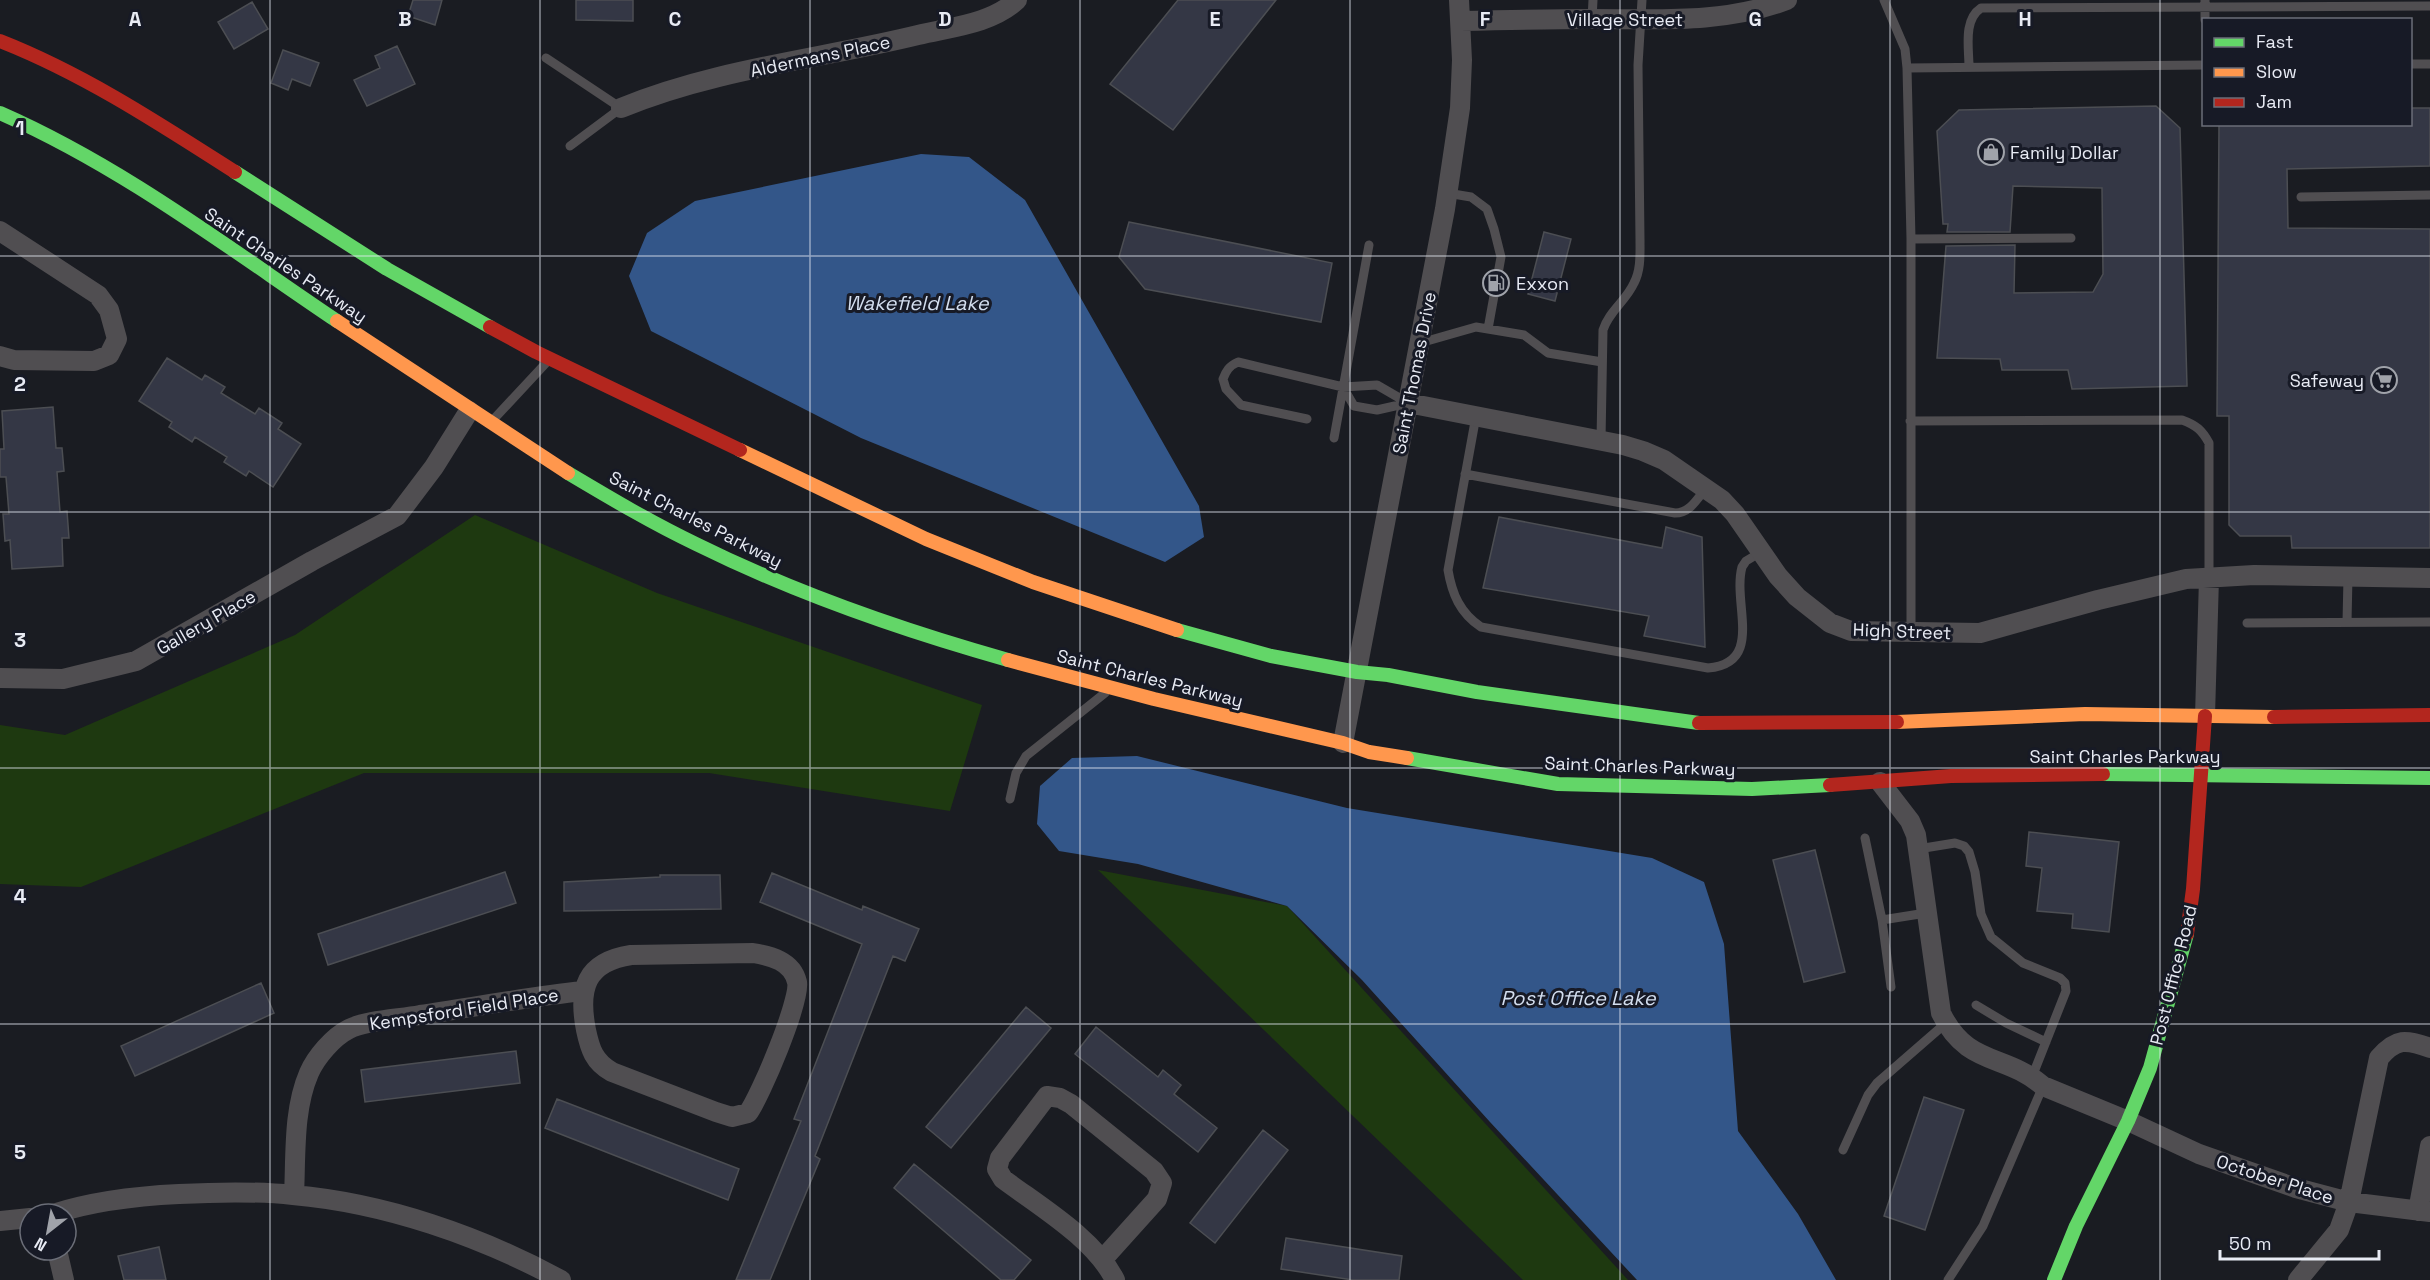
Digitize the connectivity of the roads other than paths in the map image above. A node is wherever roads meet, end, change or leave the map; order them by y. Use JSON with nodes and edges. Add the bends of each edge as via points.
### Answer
{"nodes":[{"id":1,"x":1017,"y":0,"type":"edge"},
{"id":2,"x":1459,"y":0,"type":"edge"},
{"id":3,"x":1787,"y":0,"type":"edge"},
{"id":4,"x":1884,"y":0,"type":"edge"},
{"id":5,"x":2205,"y":4,"type":"edge"},
{"id":6,"x":2430,"y":6,"type":"edge"},
{"id":7,"x":1592,"y":9,"type":"edge"},
{"id":8,"x":1641,"y":10,"type":"edge"},
{"id":9,"x":1460,"y":21,"type":"junction"},
{"id":10,"x":0,"y":41,"type":"edge"},
{"id":11,"x":546,"y":58,"type":"dead end"},
{"id":12,"x":2412,"y":64,"type":"edge"},
{"id":13,"x":2430,"y":64,"type":"edge"},
{"id":14,"x":2202,"y":65,"type":"edge"},
{"id":15,"x":1969,"y":67,"type":"junction"},
{"id":16,"x":1907,"y":68,"type":"junction"},
{"id":17,"x":621,"y":108,"type":"junction"},
{"id":18,"x":0,"y":113,"type":"edge"},
{"id":19,"x":570,"y":146,"type":"dead end"},
{"id":20,"x":1448,"y":193,"type":"junction"},
{"id":21,"x":2430,"y":195,"type":"edge"},
{"id":22,"x":2301,"y":197,"type":"dead end"},
{"id":23,"x":0,"y":231,"type":"edge"},
{"id":24,"x":2071,"y":238,"type":"dead end"},
{"id":25,"x":1911,"y":239,"type":"junction"},
{"id":26,"x":1369,"y":245,"type":"dead end"},
{"id":27,"x":1488,"y":329,"type":"junction"},
{"id":28,"x":1420,"y":343,"type":"junction"},
{"id":29,"x":0,"y":356,"type":"edge"},
{"id":30,"x":550,"y":359,"type":"junction"},
{"id":31,"x":1602,"y":362,"type":"junction"},
{"id":32,"x":1343,"y":387,"type":"junction"},
{"id":33,"x":1408,"y":404,"type":"junction"},
{"id":34,"x":469,"y":411,"type":"junction"},
{"id":35,"x":1476,"y":416,"type":"junction"},
{"id":36,"x":1307,"y":419,"type":"dead end"},
{"id":37,"x":1910,"y":421,"type":"junction"},
{"id":38,"x":489,"y":424,"type":"junction"},
{"id":39,"x":1334,"y":438,"type":"dead end"},
{"id":40,"x":1601,"y":440,"type":"junction"},
{"id":41,"x":1465,"y":474,"type":"junction"},
{"id":42,"x":1706,"y":488,"type":"junction"},
{"id":43,"x":1761,"y":552,"type":"junction"},
{"id":44,"x":2348,"y":577,"type":"junction"},
{"id":45,"x":2209,"y":578,"type":"junction"},
{"id":46,"x":2430,"y":578,"type":"edge"},
{"id":47,"x":2347,"y":622,"type":"junction"},
{"id":48,"x":2430,"y":622,"type":"edge"},
{"id":49,"x":2247,"y":623,"type":"dead end"},
{"id":50,"x":1911,"y":633,"type":"junction"},
{"id":51,"x":1358,"y":672,"type":"junction"},
{"id":52,"x":0,"y":678,"type":"edge"},
{"id":53,"x":1110,"y":689,"type":"junction"},
{"id":54,"x":2430,"y":715,"type":"edge"},
{"id":55,"x":2205,"y":716,"type":"junction"},
{"id":56,"x":1343,"y":743,"type":"junction"},
{"id":57,"x":2200,"y":774,"type":"junction"},
{"id":58,"x":2430,"y":778,"type":"edge"},
{"id":59,"x":1880,"y":782,"type":"junction"},
{"id":60,"x":1010,"y":799,"type":"dead end"},
{"id":61,"x":1865,"y":838,"type":"dead end"},
{"id":62,"x":1918,"y":849,"type":"junction"},
{"id":63,"x":1926,"y":913,"type":"junction"},
{"id":64,"x":1882,"y":920,"type":"junction"},
{"id":65,"x":1891,"y":987,"type":"dead end"},
{"id":66,"x":583,"y":991,"type":"junction"},
{"id":67,"x":1976,"y":1005,"type":"dead end"},
{"id":68,"x":1946,"y":1023,"type":"junction"},
{"id":69,"x":2046,"y":1042,"type":"junction"},
{"id":70,"x":2430,"y":1048,"type":"edge"},
{"id":71,"x":2037,"y":1082,"type":"junction"},
{"id":72,"x":2128,"y":1121,"type":"junction"},
{"id":73,"x":2430,"y":1146,"type":"edge"},
{"id":74,"x":1843,"y":1150,"type":"dead end"},
{"id":75,"x":294,"y":1195,"type":"junction"},
{"id":76,"x":2349,"y":1202,"type":"junction"},
{"id":77,"x":78,"y":1206,"type":"edge"},
{"id":78,"x":2424,"y":1211,"type":"edge"},
{"id":79,"x":18,"y":1219,"type":"edge"},
{"id":80,"x":0,"y":1221,"type":"edge"},
{"id":81,"x":1103,"y":1260,"type":"junction"},
{"id":82,"x":60,"y":1262,"type":"edge"},
{"id":83,"x":64,"y":1280,"type":"edge"},
{"id":84,"x":561,"y":1280,"type":"edge"},
{"id":85,"x":1115,"y":1280,"type":"edge"},
{"id":86,"x":1948,"y":1280,"type":"edge"},
{"id":87,"x":2054,"y":1280,"type":"edge"},
{"id":88,"x":2298,"y":1280,"type":"edge"}],
"edges":[{"from":1,"to":17,"type":"street","name":"Aldermans Place","via":[[980,20],[724,76]]},
{"from":2,"to":9,"type":"street","name":"Saint Thomas Drive"},
{"from":3,"to":8,"type":"street","name":"Village Street","via":[[1737,14],[1678,20]]},
{"from":4,"to":16,"type":"lane","via":[[1905,49]]},
{"from":5,"to":6,"type":"lane"},
{"from":5,"to":15,"type":"lane","via":[[1981,8],[1970,21]]},
{"from":7,"to":8,"type":"street","name":"Village Street"},
{"from":7,"to":9,"type":"street","name":"Village Street"},
{"from":8,"to":31,"type":"lane","via":[[1639,269],[1635,282],[1606,320]]},
{"from":9,"to":20,"type":"street","name":"Saint Thomas Drive","via":[[1460,108]]},
{"from":10,"to":30,"type":"main road","via":[[40,57],[146,115],[387,269]]},
{"from":11,"to":17,"type":"lane"},
{"from":12,"to":13,"type":"lane"},
{"from":14,"to":15,"type":"lane"},
{"from":15,"to":16,"type":"lane"},
{"from":16,"to":25,"type":"lane"},
{"from":17,"to":19,"type":"lane"},
{"from":18,"to":34,"type":"main road","name":"Saint Charles Parkway","via":[[74,148],[139,187]]},
{"from":20,"to":27,"type":"lane","via":[[1471,197],[1487,209],[1494,229],[1501,257]]},
{"from":20,"to":28,"type":"street","name":"Saint Thomas Drive"},
{"from":21,"to":22,"type":"lane"},
{"from":23,"to":29,"type":"street","via":[[98,295],[109,309],[117,339],[109,355],[94,361],[14,360]]},
{"from":24,"to":25,"type":"lane"},
{"from":25,"to":37,"type":"lane"},
{"from":26,"to":32,"type":"lane"},
{"from":27,"to":28,"type":"lane","via":[[1476,327]]},
{"from":27,"to":31,"type":"lane","via":[[1524,335],[1548,353]]},
{"from":28,"to":33,"type":"street","name":"Saint Thomas Drive"},
{"from":30,"to":38,"type":"lane"},
{"from":30,"to":51,"type":"main road","via":[[926,539],[1033,582],[1149,622],[1271,656]]},
{"from":31,"to":40,"type":"lane"},
{"from":32,"to":33,"type":"lane","via":[[1377,385]]},
{"from":32,"to":33,"type":"lane","via":[[1354,406],[1377,410]]},
{"from":32,"to":36,"type":"lane","via":[[1238,362],[1226,371],[1226,389],[1241,405]]},
{"from":32,"to":39,"type":"lane"},
{"from":33,"to":35,"type":"street","name":"High Street"},
{"from":33,"to":51,"type":"street","name":"Saint Thomas Drive"},
{"from":34,"to":38,"type":"main road","name":"Saint Charles Parkway"},
{"from":34,"to":52,"type":"street","name":"Gallery Place","via":[[397,516],[136,661],[63,679]]},
{"from":35,"to":40,"type":"street","name":"High Street"},
{"from":35,"to":41,"type":"lane"},
{"from":37,"to":45,"type":"lane","via":[[2182,420],[2194,424],[2209,443]]},
{"from":37,"to":50,"type":"lane"},
{"from":38,"to":53,"type":"main road","name":"Saint Charles Parkway","via":[[614,500],[768,576],[973,650]]},
{"from":40,"to":42,"type":"street","name":"High Street","via":[[1664,460]]},
{"from":41,"to":42,"type":"lane","via":[[1675,513],[1688,509]]},
{"from":41,"to":43,"type":"lane","via":[[1448,570],[1451,590],[1460,607],[1481,627],[1708,668],[1722,667],[1742,648],[1742,567]]},
{"from":42,"to":43,"type":"street","name":"High Street","via":[[1735,514]]},
{"from":43,"to":50,"type":"street","name":"High Street","via":[[1797,597],[1830,623],[1851,630]]},
{"from":44,"to":45,"type":"street","name":"High Street"},
{"from":44,"to":46,"type":"street","name":"High Street"},
{"from":44,"to":47,"type":"lane"},
{"from":45,"to":50,"type":"street","name":"High Street","via":[[2186,579],[2108,597],[1980,633]]},
{"from":45,"to":55,"type":"street","name":"Post Office Road"},
{"from":47,"to":48,"type":"lane"},
{"from":47,"to":49,"type":"lane"},
{"from":51,"to":55,"type":"main road","via":[[1703,724],[1855,724],[2085,714]]},
{"from":51,"to":56,"type":"street","name":"Saint Thomas Drive"},
{"from":53,"to":56,"type":"main road","name":"Saint Charles Parkway"},
{"from":53,"to":60,"type":"lane","via":[[1026,756],[1016,773]]},
{"from":54,"to":55,"type":"main road"},
{"from":55,"to":57,"type":"main road","name":"Post Office Road"},
{"from":56,"to":59,"type":"main road","name":"Saint Charles Parkway","via":[[1400,758],[1557,784],[1752,789]]},
{"from":57,"to":58,"type":"main road","name":"Saint Charles Parkway"},
{"from":57,"to":59,"type":"main road","name":"Saint Charles Parkway","via":[[1951,776]]},
{"from":57,"to":72,"type":"main road","name":"Post Office Road","via":[[2187,935],[2150,1068]]},
{"from":59,"to":62,"type":"street","via":[[1910,821]]},
{"from":61,"to":64,"type":"lane"},
{"from":62,"to":63,"type":"street"},
{"from":62,"to":69,"type":"lane","via":[[1955,843],[1964,846],[1975,872],[1981,914],[1991,937],[2023,963],[2065,983],[2066,991]]},
{"from":63,"to":64,"type":"lane"},
{"from":63,"to":68,"type":"street","via":[[1941,1013]]},
{"from":64,"to":65,"type":"lane"},
{"from":66,"to":66,"type":"street","name":"Kempsford Field Place","via":[[591,974],[614,958],[753,953],[781,961],[794,974],[798,992],[753,1106],[748,1113],[732,1117],[603,1067],[591,1051]]},
{"from":66,"to":75,"type":"street","name":"Kempsford Field Place","via":[[526,997],[349,1029],[320,1055],[309,1072],[298,1122]]},
{"from":67,"to":69,"type":"lane"},
{"from":68,"to":71,"type":"street","name":"October Place","via":[[1965,1047]]},
{"from":68,"to":74,"type":"lane","via":[[1877,1083]]},
{"from":69,"to":71,"type":"lane"},
{"from":70,"to":76,"type":"street","via":[[2402,1041],[2389,1045],[2379,1058]]},
{"from":71,"to":72,"type":"street","name":"October Place"},
{"from":71,"to":86,"type":"lane","via":[[1983,1226]]},
{"from":72,"to":76,"type":"street","name":"October Place","via":[[2227,1164]]},
{"from":72,"to":87,"type":"main road","name":"Post Office Road"},
{"from":73,"to":78,"type":"street"},
{"from":75,"to":77,"type":"street","via":[[158,1195]]},
{"from":75,"to":84,"type":"street","via":[[432,1225]]},
{"from":76,"to":78,"type":"street","name":"October Place"},
{"from":76,"to":88,"type":"street","via":[[2339,1230]]},
{"from":79,"to":80,"type":"street"},
{"from":81,"to":81,"type":"street","via":[[1157,1199],[1162,1183],[1154,1171],[1071,1104],[1047,1096],[1000,1158],[997,1169],[1003,1179]]},
{"from":81,"to":85,"type":"street"},
{"from":82,"to":83,"type":"street"}]}
